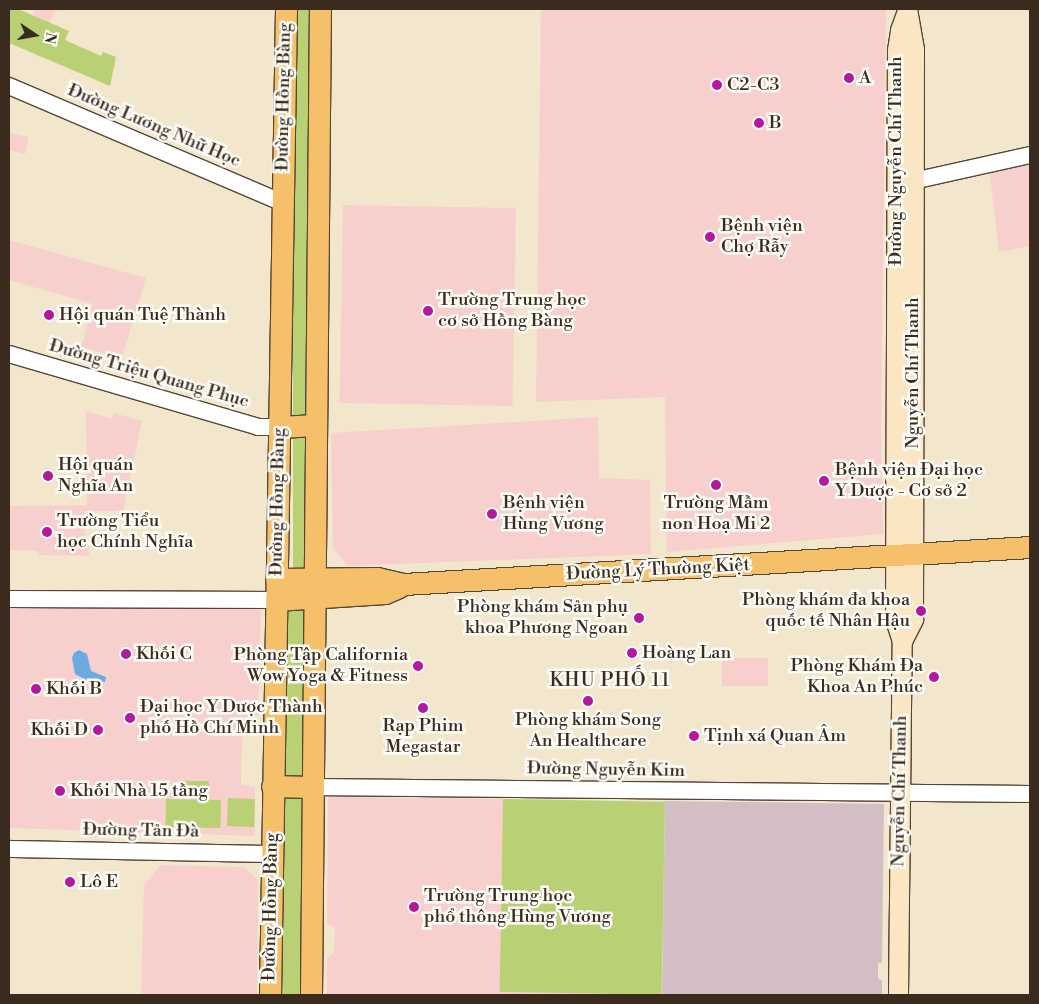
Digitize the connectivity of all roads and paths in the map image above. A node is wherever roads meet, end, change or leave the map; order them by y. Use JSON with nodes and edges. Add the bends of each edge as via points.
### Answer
{"nodes":[{"id":1,"x":286,"y":9,"type":"edge"},
{"id":2,"x":320,"y":9,"type":"edge"},
{"id":3,"x":907,"y":10,"type":"edge"},
{"id":4,"x":9,"y":86,"type":"edge"},
{"id":5,"x":905,"y":155,"type":"junction"},
{"id":6,"x":1030,"y":155,"type":"edge"},
{"id":7,"x":905,"y":183,"type":"junction"},
{"id":8,"x":283,"y":203,"type":"junction"},
{"id":9,"x":318,"y":208,"type":"junction"},
{"id":10,"x":904,"y":329,"type":"joint"},
{"id":11,"x":9,"y":354,"type":"edge"},
{"id":12,"x":316,"y":424,"type":"junction"},
{"id":13,"x":279,"y":427,"type":"junction"},
{"id":14,"x":1030,"y":548,"type":"edge"},
{"id":15,"x":315,"y":551,"type":"junction"},
{"id":16,"x":904,"y":556,"type":"junction"},
{"id":17,"x":346,"y":579,"type":"junction"},
{"id":18,"x":404,"y":584,"type":"junction"},
{"id":19,"x":315,"y":588,"type":"junction"},
{"id":20,"x":276,"y":589,"type":"junction"},
{"id":21,"x":9,"y":599,"type":"edge"},
{"id":22,"x":272,"y":786,"type":"junction"},
{"id":23,"x":312,"y":787,"type":"junction"},
{"id":24,"x":900,"y":793,"type":"junction"},
{"id":25,"x":1030,"y":794,"type":"edge"},
{"id":26,"x":9,"y":849,"type":"edge"},
{"id":27,"x":272,"y":854,"type":"junction"},
{"id":28,"x":270,"y":995,"type":"edge"},
{"id":29,"x":311,"y":995,"type":"edge"},
{"id":30,"x":898,"y":995,"type":"edge"}],
"edges":[{"from":1,"to":8,"type":"main road","name":"Đường Hồng Bàng"},
{"from":2,"to":9,"type":"main road","name":"Đường Hồng Bàng"},
{"from":3,"to":5,"type":"main road","name":"Đường Nguyễn Chí Thanh","via":[[914,49]]},
{"from":3,"to":5,"type":"main road","name":"Đường Nguyễn Chí Thanh","via":[[896,50]]},
{"from":4,"to":8,"type":"street","name":"Đường Lương Nhữ Học"},
{"from":5,"to":7,"type":"main road","name":"Đường Nguyễn Chí Thanh"},
{"from":6,"to":7,"type":"street"},
{"from":7,"to":10,"type":"main road","name":"Đường Nguyễn Chí Thanh"},
{"from":8,"to":9,"type":"main road"},
{"from":8,"to":13,"type":"main road","name":"Đường Hồng Bàng"},
{"from":9,"to":12,"type":"main road","name":"Đường Hồng Bàng"},
{"from":10,"to":16,"type":"main road","name":"Nguyễn Chí Thanh"},
{"from":11,"to":13,"type":"street","name":"Đường Triệu Quang Phục","via":[[258,427]]},
{"from":12,"to":13,"type":"main road"},
{"from":12,"to":15,"type":"main road","name":"Đường Hồng Bàng"},
{"from":13,"to":20,"type":"main road","name":"Đường Hồng Bàng"},
{"from":14,"to":16,"type":"main road","name":"Đường Lý Thường Kiệt"},
{"from":15,"to":17,"type":"main road"},
{"from":15,"to":19,"type":"main road","name":"Đường Hồng Bàng"},
{"from":16,"to":18,"type":"main road","name":"Đường Lý Thường Kiệt"},
{"from":16,"to":24,"type":"main road","name":"Nguyễn Chí Thanh","via":[[895,620],[902,641]]},
{"from":17,"to":18,"type":"main road","name":"Đường Lý Thường Kiệt","via":[[377,578]]},
{"from":17,"to":19,"type":"main road","name":"Đường Lý Thường Kiệt"},
{"from":18,"to":19,"type":"main road","name":"Đường Lý Thường Kiệt","via":[[385,593]]},
{"from":19,"to":20,"type":"main road"},
{"from":19,"to":23,"type":"main road","name":"Đường Hồng Bàng"},
{"from":20,"to":21,"type":"street"},
{"from":20,"to":22,"type":"main road","name":"Đường Hồng Bàng"},
{"from":22,"to":23,"type":"main road"},
{"from":22,"to":27,"type":"main road","name":"Đường Hồng Bàng"},
{"from":23,"to":24,"type":"street","name":"Đường Nguyễn Kim"},
{"from":23,"to":29,"type":"main road","name":"Đường Hồng Bàng"},
{"from":24,"to":25,"type":"street","name":"Đường Nguyễn Kim"},
{"from":24,"to":30,"type":"main road","name":"Nguyễn Chí Thanh"},
{"from":26,"to":27,"type":"street","name":"Đường Tản Đà"},
{"from":27,"to":28,"type":"main road","name":"Đường Hồng Bàng"}]}
